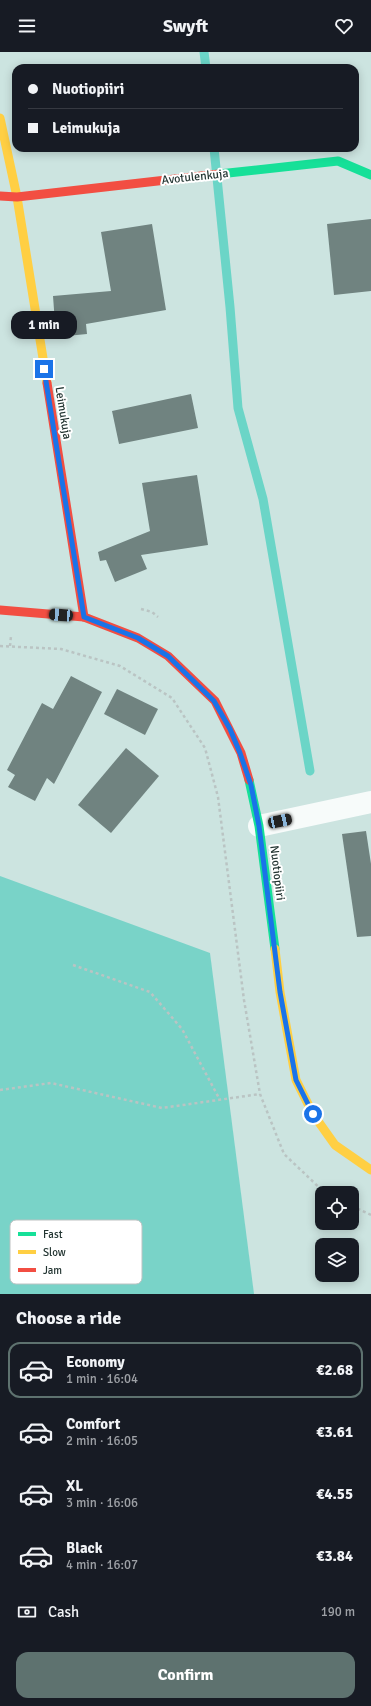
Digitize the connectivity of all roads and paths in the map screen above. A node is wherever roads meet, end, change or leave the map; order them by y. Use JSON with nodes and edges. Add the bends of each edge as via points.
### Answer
{"nodes":[{"id":1,"x":0,"y":118,"type":"edge"},
{"id":2,"x":371,"y":175,"type":"edge"},
{"id":3,"x":0,"y":196,"type":"edge"},
{"id":4,"x":17,"y":196,"type":"junction"},
{"id":5,"x":0,"y":610,"type":"edge"},
{"id":6,"x":84,"y":617,"type":"junction"},
{"id":7,"x":0,"y":646,"type":"edge"},
{"id":8,"x":371,"y":802,"type":"edge"},
{"id":9,"x":259,"y":826,"type":"junction"},
{"id":10,"x":73,"y":965,"type":"dead end"},
{"id":11,"x":0,"y":1090,"type":"edge"},
{"id":12,"x":260,"y":1094,"type":"junction"},
{"id":13,"x":220,"y":1100,"type":"junction"},
{"id":14,"x":371,"y":1170,"type":"edge"},
{"id":15,"x":318,"y":1186,"type":"edge"},
{"id":16,"x":359,"y":1209,"type":"edge"},
{"id":17,"x":371,"y":1215,"type":"edge"}],
"edges":[{"from":1,"to":4,"type":"street","name":"Leimukuja"},
{"from":2,"to":4,"type":"street","name":"Avotulenkuja","via":[[338,161]]},
{"from":3,"to":4,"type":"street","name":"Avotulenkuja"},
{"from":4,"to":6,"type":"street","name":"Leimukuja"},
{"from":5,"to":6,"type":"street","name":"Nuotiopiiri"},
{"from":6,"to":9,"type":"street","name":"Nuotiopiiri","via":[[138,638],[168,656],[214,701],[240,753],[251,785]]},
{"from":7,"to":12,"type":"path","via":[[61,649],[120,666],[172,698],[205,748],[219,804],[244,1000]]},
{"from":8,"to":9,"type":"street"},
{"from":9,"to":14,"type":"street","name":"Nuotiopiiri","via":[[280,992],[296,1080],[313,1114],[335,1146]]},
{"from":10,"to":13,"type":"path","via":[[150,992],[182,1029]]},
{"from":11,"to":13,"type":"path","via":[[51,1082],[162,1108]]},
{"from":12,"to":13,"type":"path"},
{"from":12,"to":15,"type":"path","via":[[284,1154]]},
{"from":16,"to":17,"type":"path"}]}
